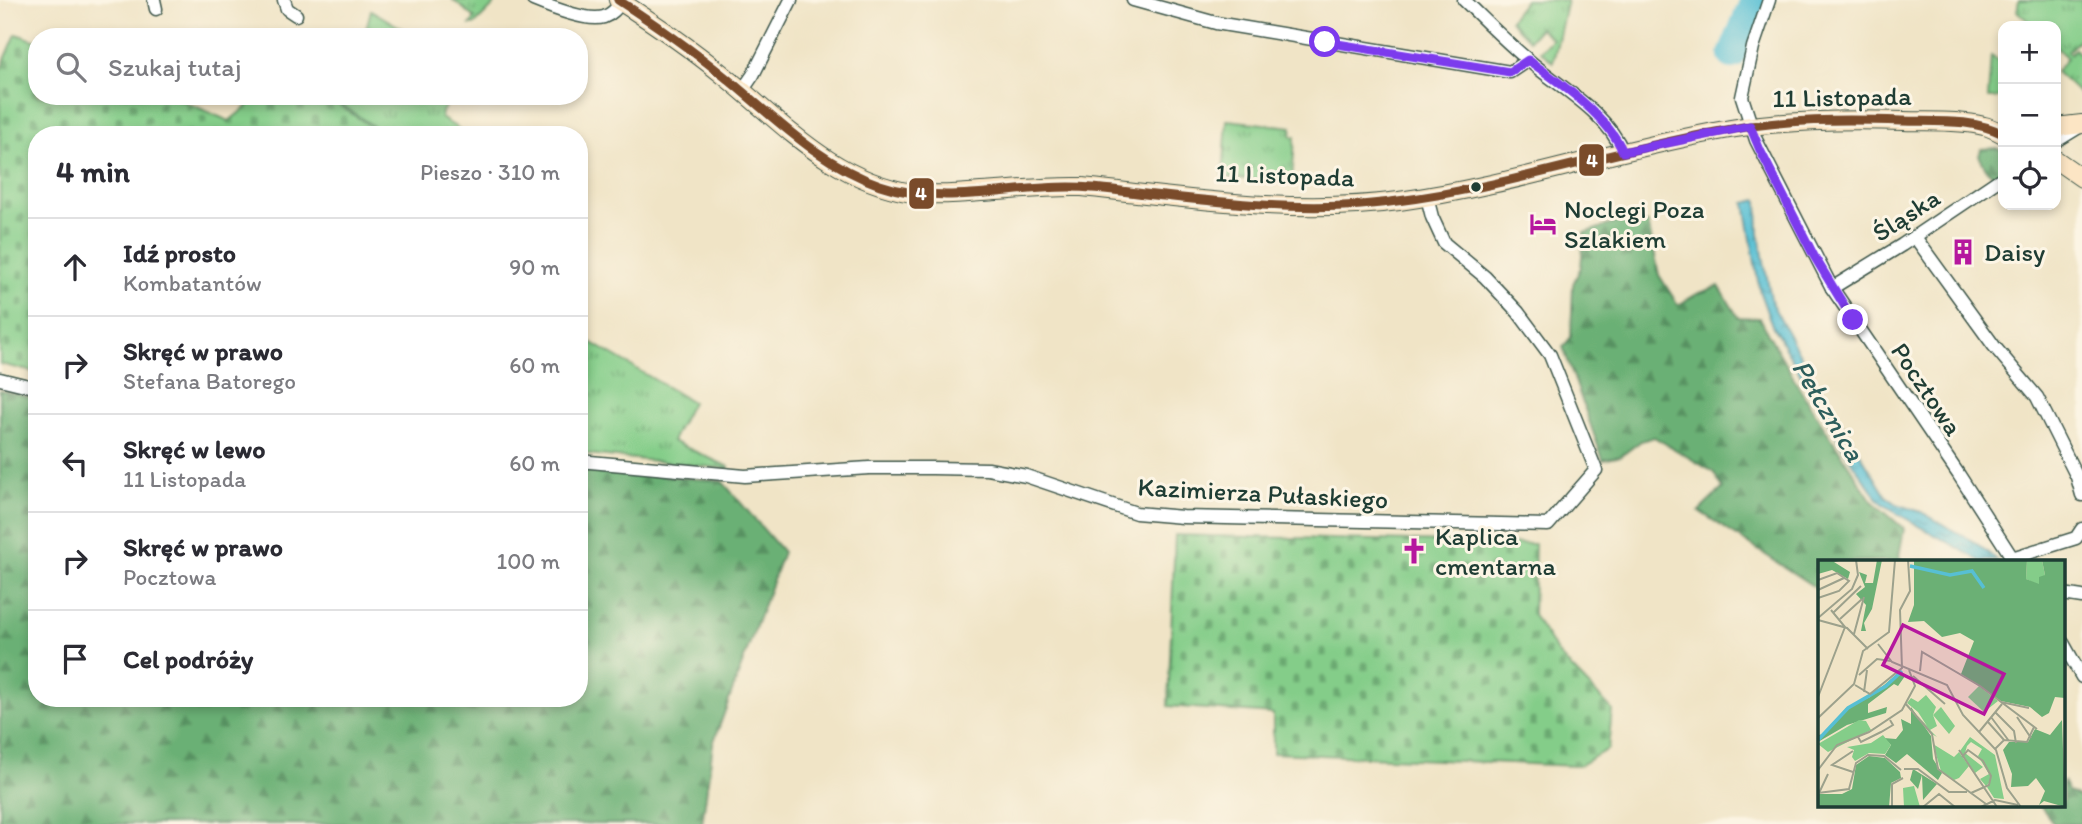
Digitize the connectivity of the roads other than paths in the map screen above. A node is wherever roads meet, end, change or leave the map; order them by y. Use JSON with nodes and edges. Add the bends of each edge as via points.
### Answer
{"nodes":[{"id":1,"x":284,"y":0,"type":"edge"},
{"id":2,"x":533,"y":0,"type":"edge"},
{"id":3,"x":790,"y":0,"type":"edge"},
{"id":4,"x":1133,"y":0,"type":"edge"},
{"id":5,"x":1464,"y":0,"type":"edge"},
{"id":6,"x":1769,"y":0,"type":"edge"},
{"id":7,"x":620,"y":1,"type":"edge"},
{"id":8,"x":296,"y":15,"type":"dead end"},
{"id":9,"x":1528,"y":60,"type":"junction"},
{"id":10,"x":743,"y":91,"type":"junction"},
{"id":11,"x":2082,"y":124,"type":"edge"},
{"id":12,"x":1750,"y":126,"type":"junction"},
{"id":13,"x":1985,"y":126,"type":"junction"},
{"id":14,"x":1998,"y":126,"type":"edge"},
{"id":15,"x":2061,"y":126,"type":"edge"},
{"id":16,"x":1998,"y":132,"type":"edge"},
{"id":17,"x":2061,"y":138,"type":"edge"},
{"id":18,"x":1623,"y":152,"type":"junction"},
{"id":19,"x":2061,"y":163,"type":"edge"},
{"id":20,"x":2082,"y":178,"type":"edge"},
{"id":21,"x":1998,"y":180,"type":"edge"},
{"id":22,"x":1427,"y":197,"type":"junction"},
{"id":23,"x":1915,"y":237,"type":"junction"},
{"id":24,"x":1832,"y":288,"type":"junction"},
{"id":25,"x":0,"y":379,"type":"edge"},
{"id":26,"x":28,"y":386,"type":"edge"},
{"id":27,"x":588,"y":462,"type":"edge"},
{"id":28,"x":2082,"y":495,"type":"edge"},
{"id":29,"x":2082,"y":529,"type":"edge"},
{"id":30,"x":2013,"y":560,"type":"edge"},
{"id":31,"x":2064,"y":594,"type":"edge"},
{"id":32,"x":2082,"y":597,"type":"edge"},
{"id":33,"x":2064,"y":645,"type":"edge"},
{"id":34,"x":2082,"y":677,"type":"edge"}],
"edges":[{"from":1,"to":8,"type":"street"},
{"from":2,"to":7,"type":"street","via":[[586,17],[614,12]]},
{"from":3,"to":10,"type":"street"},
{"from":4,"to":9,"type":"street","via":[[1216,23],[1510,72]]},
{"from":5,"to":9,"type":"street"},
{"from":6,"to":12,"type":"street","name":"Pocztowa","via":[[1742,97]]},
{"from":7,"to":10,"type":"main road","name":"11 Listopada"},
{"from":9,"to":18,"type":"street","via":[[1609,126]]},
{"from":10,"to":22,"type":"main road","name":"11 Listopada","via":[[834,165],[864,180],[916,193],[1082,187],[1314,207]]},
{"from":11,"to":15,"type":"main road"},
{"from":11,"to":17,"type":"street"},
{"from":12,"to":13,"type":"main road","name":"11 Listopada","via":[[1859,120]]},
{"from":12,"to":18,"type":"main road","name":"11 Listopada"},
{"from":12,"to":24,"type":"street","name":"Pocztowa"},
{"from":13,"to":14,"type":"main road"},
{"from":13,"to":16,"type":"main road","name":"11 Listopada"},
{"from":18,"to":22,"type":"main road","name":"11 Listopada"},
{"from":19,"to":20,"type":"main road"},
{"from":21,"to":23,"type":"street","name":"Śląska"},
{"from":22,"to":27,"type":"street","name":"Kazimierza Pułaskiego","via":[[1444,243],[1493,285],[1550,355],[1596,470],[1548,525],[1136,513],[1026,477],[988,470],[869,468],[745,476]]},
{"from":23,"to":24,"type":"street","name":"Śląska"},
{"from":23,"to":28,"type":"street","via":[[2037,397]]},
{"from":24,"to":30,"type":"street","name":"Pocztowa"},
{"from":25,"to":26,"type":"street"},
{"from":29,"to":30,"type":"street","via":[[2076,538]]},
{"from":31,"to":32,"type":"street"},
{"from":33,"to":34,"type":"street"}]}
